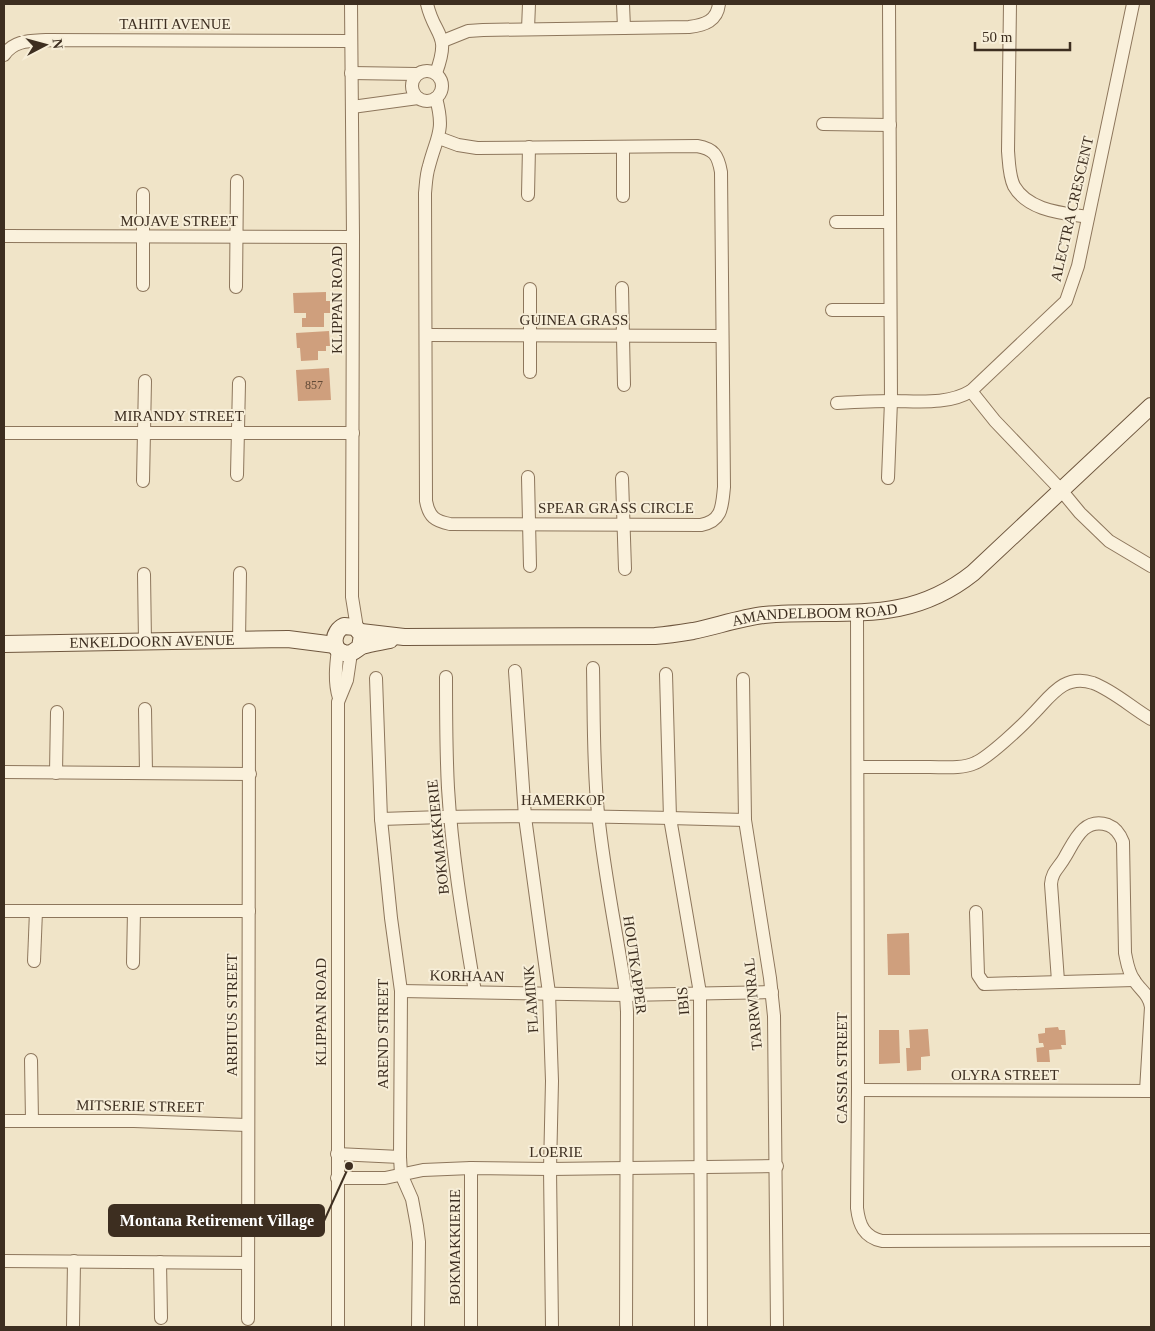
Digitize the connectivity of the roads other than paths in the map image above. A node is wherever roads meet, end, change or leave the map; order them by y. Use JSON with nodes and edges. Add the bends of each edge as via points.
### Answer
{"nodes":[{"id":1,"x":351,"y":4,"type":"edge"},
{"id":2,"x":427,"y":4,"type":"edge"},
{"id":3,"x":529,"y":4,"type":"edge"},
{"id":4,"x":623,"y":4,"type":"edge"},
{"id":5,"x":720,"y":4,"type":"edge"},
{"id":6,"x":889,"y":4,"type":"edge"},
{"id":7,"x":1010,"y":4,"type":"edge"},
{"id":8,"x":1133,"y":4,"type":"edge"},
{"id":9,"x":624,"y":28,"type":"junction"},
{"id":10,"x":528,"y":29,"type":"junction"},
{"id":11,"x":351,"y":41,"type":"junction"},
{"id":12,"x":442,"y":41,"type":"junction"},
{"id":13,"x":4,"y":55,"type":"edge"},
{"id":14,"x":351,"y":73,"type":"junction"},
{"id":15,"x":436,"y":73,"type":"junction"},
{"id":16,"x":417,"y":74,"type":"junction"},
{"id":17,"x":418,"y":98,"type":"junction"},
{"id":18,"x":436,"y":98,"type":"junction"},
{"id":19,"x":352,"y":107,"type":"junction"},
{"id":20,"x":823,"y":124,"type":"dead end"},
{"id":21,"x":890,"y":125,"type":"junction"},
{"id":22,"x":439,"y":138,"type":"junction"},
{"id":23,"x":529,"y":147,"type":"junction"},
{"id":24,"x":623,"y":147,"type":"junction"},
{"id":25,"x":237,"y":181,"type":"dead end"},
{"id":26,"x":143,"y":194,"type":"dead end"},
{"id":27,"x":528,"y":195,"type":"dead end"},
{"id":28,"x":623,"y":196,"type":"dead end"},
{"id":29,"x":1088,"y":217,"type":"junction"},
{"id":30,"x":836,"y":222,"type":"dead end"},
{"id":31,"x":890,"y":222,"type":"junction"},
{"id":32,"x":4,"y":236,"type":"edge"},
{"id":33,"x":143,"y":237,"type":"junction"},
{"id":34,"x":237,"y":237,"type":"junction"},
{"id":35,"x":353,"y":237,"type":"junction"},
{"id":36,"x":143,"y":285,"type":"dead end"},
{"id":37,"x":236,"y":287,"type":"dead end"},
{"id":38,"x":530,"y":288,"type":"dead end"},
{"id":39,"x":622,"y":288,"type":"dead end"},
{"id":40,"x":832,"y":310,"type":"dead end"},
{"id":41,"x":890,"y":310,"type":"junction"},
{"id":42,"x":426,"y":336,"type":"junction"},
{"id":43,"x":530,"y":336,"type":"junction"},
{"id":44,"x":622,"y":336,"type":"junction"},
{"id":45,"x":722,"y":336,"type":"junction"},
{"id":46,"x":530,"y":372,"type":"dead end"},
{"id":47,"x":145,"y":381,"type":"dead end"},
{"id":48,"x":239,"y":383,"type":"dead end"},
{"id":49,"x":624,"y":385,"type":"dead end"},
{"id":50,"x":971,"y":391,"type":"junction"},
{"id":51,"x":891,"y":401,"type":"junction"},
{"id":52,"x":837,"y":402,"type":"dead end"},
{"id":53,"x":1151,"y":406,"type":"edge"},
{"id":54,"x":4,"y":433,"type":"edge"},
{"id":55,"x":143,"y":433,"type":"junction"},
{"id":56,"x":238,"y":433,"type":"junction"},
{"id":57,"x":353,"y":433,"type":"junction"},
{"id":58,"x":237,"y":475,"type":"dead end"},
{"id":59,"x":528,"y":476,"type":"dead end"},
{"id":60,"x":622,"y":478,"type":"dead end"},
{"id":61,"x":888,"y":478,"type":"dead end"},
{"id":62,"x":142,"y":481,"type":"dead end"},
{"id":63,"x":1061,"y":490,"type":"junction"},
{"id":64,"x":530,"y":524,"type":"junction"},
{"id":65,"x":624,"y":525,"type":"junction"},
{"id":66,"x":530,"y":566,"type":"dead end"},
{"id":67,"x":1151,"y":566,"type":"edge"},
{"id":68,"x":625,"y":569,"type":"dead end"},
{"id":69,"x":240,"y":573,"type":"dead end"},
{"id":70,"x":144,"y":574,"type":"dead end"},
{"id":71,"x":857,"y":613,"type":"junction"},
{"id":72,"x":348,"y":639,"type":"junction"},
{"id":73,"x":239,"y":641,"type":"junction"},
{"id":74,"x":145,"y":642,"type":"junction"},
{"id":75,"x":4,"y":644,"type":"edge"},
{"id":76,"x":593,"y":668,"type":"dead end"},
{"id":77,"x":515,"y":671,"type":"dead end"},
{"id":78,"x":666,"y":674,"type":"dead end"},
{"id":79,"x":376,"y":678,"type":"dead end"},
{"id":80,"x":446,"y":678,"type":"dead end"},
{"id":81,"x":743,"y":679,"type":"dead end"},
{"id":82,"x":145,"y":709,"type":"dead end"},
{"id":83,"x":249,"y":710,"type":"dead end"},
{"id":84,"x":57,"y":712,"type":"dead end"},
{"id":85,"x":1151,"y":719,"type":"edge"},
{"id":86,"x":858,"y":767,"type":"junction"},
{"id":87,"x":4,"y":772,"type":"edge"},
{"id":88,"x":56,"y":773,"type":"junction"},
{"id":89,"x":146,"y":773,"type":"junction"},
{"id":90,"x":250,"y":774,"type":"junction"},
{"id":91,"x":450,"y":816,"type":"junction"},
{"id":92,"x":598,"y":816,"type":"junction"},
{"id":93,"x":524,"y":817,"type":"junction"},
{"id":94,"x":670,"y":818,"type":"junction"},
{"id":95,"x":381,"y":819,"type":"junction"},
{"id":96,"x":744,"y":820,"type":"junction"},
{"id":97,"x":4,"y":911,"type":"edge"},
{"id":98,"x":36,"y":911,"type":"junction"},
{"id":99,"x":134,"y":911,"type":"junction"},
{"id":100,"x":248,"y":911,"type":"junction"},
{"id":101,"x":976,"y":912,"type":"dead end"},
{"id":102,"x":34,"y":961,"type":"dead end"},
{"id":103,"x":133,"y":963,"type":"dead end"},
{"id":104,"x":1134,"y":980,"type":"junction"},
{"id":105,"x":1058,"y":981,"type":"junction"},
{"id":106,"x":401,"y":991,"type":"junction"},
{"id":107,"x":475,"y":992,"type":"junction"},
{"id":108,"x":772,"y":992,"type":"junction"},
{"id":109,"x":549,"y":993,"type":"junction"},
{"id":110,"x":700,"y":993,"type":"junction"},
{"id":111,"x":626,"y":994,"type":"junction"},
{"id":112,"x":31,"y":1060,"type":"dead end"},
{"id":113,"x":858,"y":1090,"type":"junction"},
{"id":114,"x":1148,"y":1091,"type":"edge"},
{"id":115,"x":4,"y":1121,"type":"edge"},
{"id":116,"x":32,"y":1121,"type":"junction"},
{"id":117,"x":247,"y":1125,"type":"junction"},
{"id":118,"x":337,"y":1154,"type":"junction"},
{"id":119,"x":400,"y":1157,"type":"junction"},
{"id":120,"x":777,"y":1166,"type":"junction"},
{"id":121,"x":471,"y":1168,"type":"junction"},
{"id":122,"x":626,"y":1168,"type":"junction"},
{"id":123,"x":700,"y":1168,"type":"junction"},
{"id":124,"x":550,"y":1169,"type":"junction"},
{"id":125,"x":401,"y":1174,"type":"junction"},
{"id":126,"x":337,"y":1178,"type":"junction"},
{"id":127,"x":1151,"y":1240,"type":"edge"},
{"id":128,"x":4,"y":1261,"type":"edge"},
{"id":129,"x":74,"y":1261,"type":"junction"},
{"id":130,"x":160,"y":1262,"type":"junction"},
{"id":131,"x":248,"y":1263,"type":"junction"},
{"id":132,"x":161,"y":1318,"type":"dead end"},
{"id":133,"x":248,"y":1319,"type":"dead end"},
{"id":134,"x":74,"y":1327,"type":"edge"},
{"id":135,"x":338,"y":1327,"type":"edge"},
{"id":136,"x":418,"y":1327,"type":"edge"},
{"id":137,"x":471,"y":1327,"type":"edge"},
{"id":138,"x":552,"y":1327,"type":"edge"},
{"id":139,"x":626,"y":1327,"type":"edge"},
{"id":140,"x":702,"y":1327,"type":"edge"},
{"id":141,"x":778,"y":1327,"type":"edge"}],
"edges":[{"from":1,"to":11,"type":"street","name":"KLIPPAN ROAD"},
{"from":2,"to":12,"type":"street"},
{"from":3,"to":10,"type":"street"},
{"from":4,"to":9,"type":"street"},
{"from":5,"to":9,"type":"street","via":[[714,18],[699,26]]},
{"from":6,"to":21,"type":"street"},
{"from":7,"to":29,"type":"street","via":[[1008,151],[1014,185],[1024,197],[1049,210]]},
{"from":8,"to":29,"type":"street","name":"ALECTRA CRESCENT"},
{"from":9,"to":10,"type":"street"},
{"from":10,"to":12,"type":"street","via":[[468,31]]},
{"from":11,"to":13,"type":"street","name":"TAHITI AVENUE","via":[[46,40],[21,42]]},
{"from":11,"to":14,"type":"street","name":"KLIPPAN ROAD"},
{"from":12,"to":15,"type":"street","via":[[442,55]]},
{"from":14,"to":16,"type":"street"},
{"from":14,"to":19,"type":"street","name":"KLIPPAN ROAD"},
{"from":15,"to":16,"type":"street","via":[[426,70]]},
{"from":15,"to":18,"type":"street","via":[[443,85]]},
{"from":16,"to":17,"type":"street","via":[[412,84]]},
{"from":17,"to":18,"type":"street","via":[[427,101]]},
{"from":17,"to":19,"type":"street"},
{"from":18,"to":22,"type":"street","name":"SPEAR GRASS CIRCLE","via":[[441,119]]},
{"from":19,"to":35,"type":"street","name":"KLIPPAN ROAD"},
{"from":20,"to":21,"type":"street"},
{"from":21,"to":31,"type":"street"},
{"from":22,"to":23,"type":"street","name":"SPEAR GRASS CIRCLE","via":[[466,147]]},
{"from":22,"to":42,"type":"street","name":"SPEAR GRASS CIRCLE","via":[[424,193]]},
{"from":23,"to":24,"type":"street","name":"SPEAR GRASS CIRCLE"},
{"from":23,"to":27,"type":"street"},
{"from":24,"to":28,"type":"street"},
{"from":24,"to":45,"type":"street","name":"SPEAR GRASS CIRCLE","via":[[697,146],[712,150],[717,155],[721,172]]},
{"from":25,"to":34,"type":"street"},
{"from":26,"to":33,"type":"street"},
{"from":29,"to":50,"type":"street","name":"ALECTRA CRESCENT","via":[[1078,266],[1066,301]]},
{"from":30,"to":31,"type":"street"},
{"from":31,"to":41,"type":"street"},
{"from":32,"to":33,"type":"street","name":"MOJAVE STREET"},
{"from":33,"to":34,"type":"street","name":"MOJAVE STREET"},
{"from":33,"to":36,"type":"street"},
{"from":34,"to":35,"type":"street","name":"MOJAVE STREET"},
{"from":34,"to":37,"type":"street"},
{"from":35,"to":57,"type":"street","name":"KLIPPAN ROAD"},
{"from":38,"to":43,"type":"street"},
{"from":39,"to":44,"type":"street"},
{"from":40,"to":41,"type":"street"},
{"from":41,"to":51,"type":"street"},
{"from":42,"to":43,"type":"street","name":"GUINEA GRASS"},
{"from":42,"to":64,"type":"street","name":"SPEAR GRASS CIRCLE","via":[[426,501],[429,514],[434,520],[450,524]]},
{"from":43,"to":44,"type":"street","name":"GUINEA GRASS"},
{"from":43,"to":46,"type":"street"},
{"from":44,"to":45,"type":"street","name":"GUINEA GRASS"},
{"from":44,"to":49,"type":"street"},
{"from":45,"to":65,"type":"street","name":"SPEAR GRASS CIRCLE","via":[[724,486],[718,517],[701,525]]},
{"from":47,"to":55,"type":"street"},
{"from":48,"to":56,"type":"street"},
{"from":50,"to":51,"type":"street","name":"ALECTRA CRESCENT","via":[[952,399]]},
{"from":50,"to":63,"type":"street"},
{"from":51,"to":52,"type":"street","name":"ALECTRA CRESCENT"},
{"from":51,"to":61,"type":"street"},
{"from":53,"to":63,"type":"street","name":"AMANDELBOOM ROAD"},
{"from":54,"to":55,"type":"street","name":"MIRANDY STREET"},
{"from":55,"to":56,"type":"street","name":"MIRANDY STREET"},
{"from":55,"to":62,"type":"street"},
{"from":56,"to":57,"type":"street","name":"MIRANDY STREET"},
{"from":56,"to":58,"type":"street"},
{"from":57,"to":72,"type":"street","name":"KLIPPAN ROAD","via":[[352,597]]},
{"from":59,"to":64,"type":"street"},
{"from":60,"to":65,"type":"street"},
{"from":63,"to":67,"type":"street","via":[[1109,541]]},
{"from":63,"to":71,"type":"street","name":"AMANDELBOOM ROAD","via":[[959,584],[918,604]]},
{"from":64,"to":65,"type":"street","name":"SPEAR GRASS CIRCLE"},
{"from":64,"to":66,"type":"street"},
{"from":65,"to":68,"type":"street"},
{"from":69,"to":73,"type":"street"},
{"from":70,"to":74,"type":"street"},
{"from":71,"to":72,"type":"street","name":"AMANDELBOOM ROAD","via":[[763,616],[655,636]]},
{"from":71,"to":86,"type":"street","name":"CASSIA STREET"},
{"from":72,"to":73,"type":"street","name":"ENKELDOORN AVENUE"},
{"from":72,"to":118,"type":"street","name":"KLIPPAN ROAD","via":[[347,680],[340,698]]},
{"from":73,"to":74,"type":"street","name":"ENKELDOORN AVENUE"},
{"from":74,"to":75,"type":"street","name":"ENKELDOORN AVENUE"},
{"from":76,"to":92,"type":"street","name":"HOUTKAPPER"},
{"from":77,"to":93,"type":"street","name":"FLAMINK"},
{"from":78,"to":94,"type":"street","name":"IBIS"},
{"from":79,"to":95,"type":"street","name":"AREND STREET"},
{"from":80,"to":91,"type":"street","name":"BOKMAKKIERIE"},
{"from":81,"to":96,"type":"street","name":"TARRWNRAL"},
{"from":82,"to":89,"type":"street"},
{"from":83,"to":90,"type":"street","name":"ARBITUS STREET"},
{"from":84,"to":88,"type":"street"},
{"from":85,"to":86,"type":"street","via":[[1108,690],[1092,683],[1072,682],[1048,696],[1034,714],[976,763],[951,767]]},
{"from":86,"to":113,"type":"street","name":"CASSIA STREET"},
{"from":87,"to":88,"type":"street"},
{"from":88,"to":89,"type":"street"},
{"from":89,"to":90,"type":"street"},
{"from":90,"to":100,"type":"street","name":"ARBITUS STREET"},
{"from":91,"to":93,"type":"street","name":"HAMERKOP"},
{"from":91,"to":95,"type":"street","name":"HAMERKOP"},
{"from":91,"to":107,"type":"street","name":"BOKMAKKIERIE"},
{"from":92,"to":93,"type":"street","name":"HAMERKOP"},
{"from":92,"to":94,"type":"street","name":"HAMERKOP"},
{"from":92,"to":111,"type":"street","name":"HOUTKAPPER"},
{"from":93,"to":109,"type":"street","name":"FLAMINK"},
{"from":94,"to":96,"type":"street","name":"HAMERKOP"},
{"from":94,"to":110,"type":"street","name":"IBIS"},
{"from":95,"to":106,"type":"street","name":"AREND STREET"},
{"from":96,"to":108,"type":"street","name":"TARRWNRAL"},
{"from":97,"to":98,"type":"street"},
{"from":98,"to":99,"type":"street"},
{"from":98,"to":102,"type":"street"},
{"from":99,"to":100,"type":"street"},
{"from":99,"to":103,"type":"street"},
{"from":100,"to":117,"type":"street","name":"ARBITUS STREET"},
{"from":101,"to":105,"type":"street","via":[[978,975],[984,984]]},
{"from":104,"to":105,"type":"street"},
{"from":104,"to":105,"type":"street","via":[[1125,953],[1123,842],[1116,829],[1099,824],[1088,826],[1080,833],[1052,875]]},
{"from":104,"to":114,"type":"street","via":[[1145,992],[1151,1007]]},
{"from":106,"to":107,"type":"street","name":"KORHAAN"},
{"from":106,"to":119,"type":"street","name":"AREND STREET"},
{"from":107,"to":109,"type":"street","name":"KORHAAN"},
{"from":108,"to":110,"type":"street","name":"KORHAAN"},
{"from":108,"to":120,"type":"street","name":"TARRWNRAL"},
{"from":109,"to":111,"type":"street","name":"KORHAAN"},
{"from":109,"to":124,"type":"street","name":"FLAMINK"},
{"from":110,"to":111,"type":"street","name":"KORHAAN"},
{"from":110,"to":123,"type":"street","name":"IBIS"},
{"from":111,"to":122,"type":"street","name":"HOUTKAPPER"},
{"from":112,"to":116,"type":"street"},
{"from":113,"to":114,"type":"street","name":"OLYRA STREET"},
{"from":113,"to":127,"type":"street","name":"CASSIA STREET","via":[[858,1217],[863,1230],[875,1240]]},
{"from":115,"to":116,"type":"street","name":"MITSERIE STREET"},
{"from":116,"to":117,"type":"street","name":"MITSERIE STREET"},
{"from":117,"to":131,"type":"street","name":"ARBITUS STREET"},
{"from":118,"to":119,"type":"street"},
{"from":118,"to":126,"type":"street","name":"KLIPPAN ROAD"},
{"from":119,"to":125,"type":"street","name":"AREND STREET"},
{"from":120,"to":123,"type":"street","name":"LOERIE"},
{"from":120,"to":141,"type":"street","name":"TARRWNRAL"},
{"from":121,"to":124,"type":"street","name":"LOERIE"},
{"from":121,"to":125,"type":"street","name":"LOERIE"},
{"from":121,"to":137,"type":"street","name":"BOKMAKKIERIE"},
{"from":122,"to":123,"type":"street","name":"LOERIE"},
{"from":122,"to":124,"type":"street","name":"LOERIE"},
{"from":122,"to":139,"type":"street","name":"HOUTKAPPER"},
{"from":123,"to":140,"type":"street","name":"IBIS"},
{"from":124,"to":138,"type":"street","name":"FLAMINK"},
{"from":125,"to":126,"type":"street","name":"LOERIE","via":[[385,1178]]},
{"from":125,"to":136,"type":"street","name":"AREND STREET","via":[[412,1199],[418,1226]]},
{"from":126,"to":135,"type":"street","name":"KLIPPAN ROAD"},
{"from":128,"to":129,"type":"street"},
{"from":129,"to":130,"type":"street"},
{"from":129,"to":134,"type":"street"},
{"from":130,"to":131,"type":"street"},
{"from":130,"to":132,"type":"street"},
{"from":131,"to":133,"type":"street","name":"ARBITUS STREET"}]}
